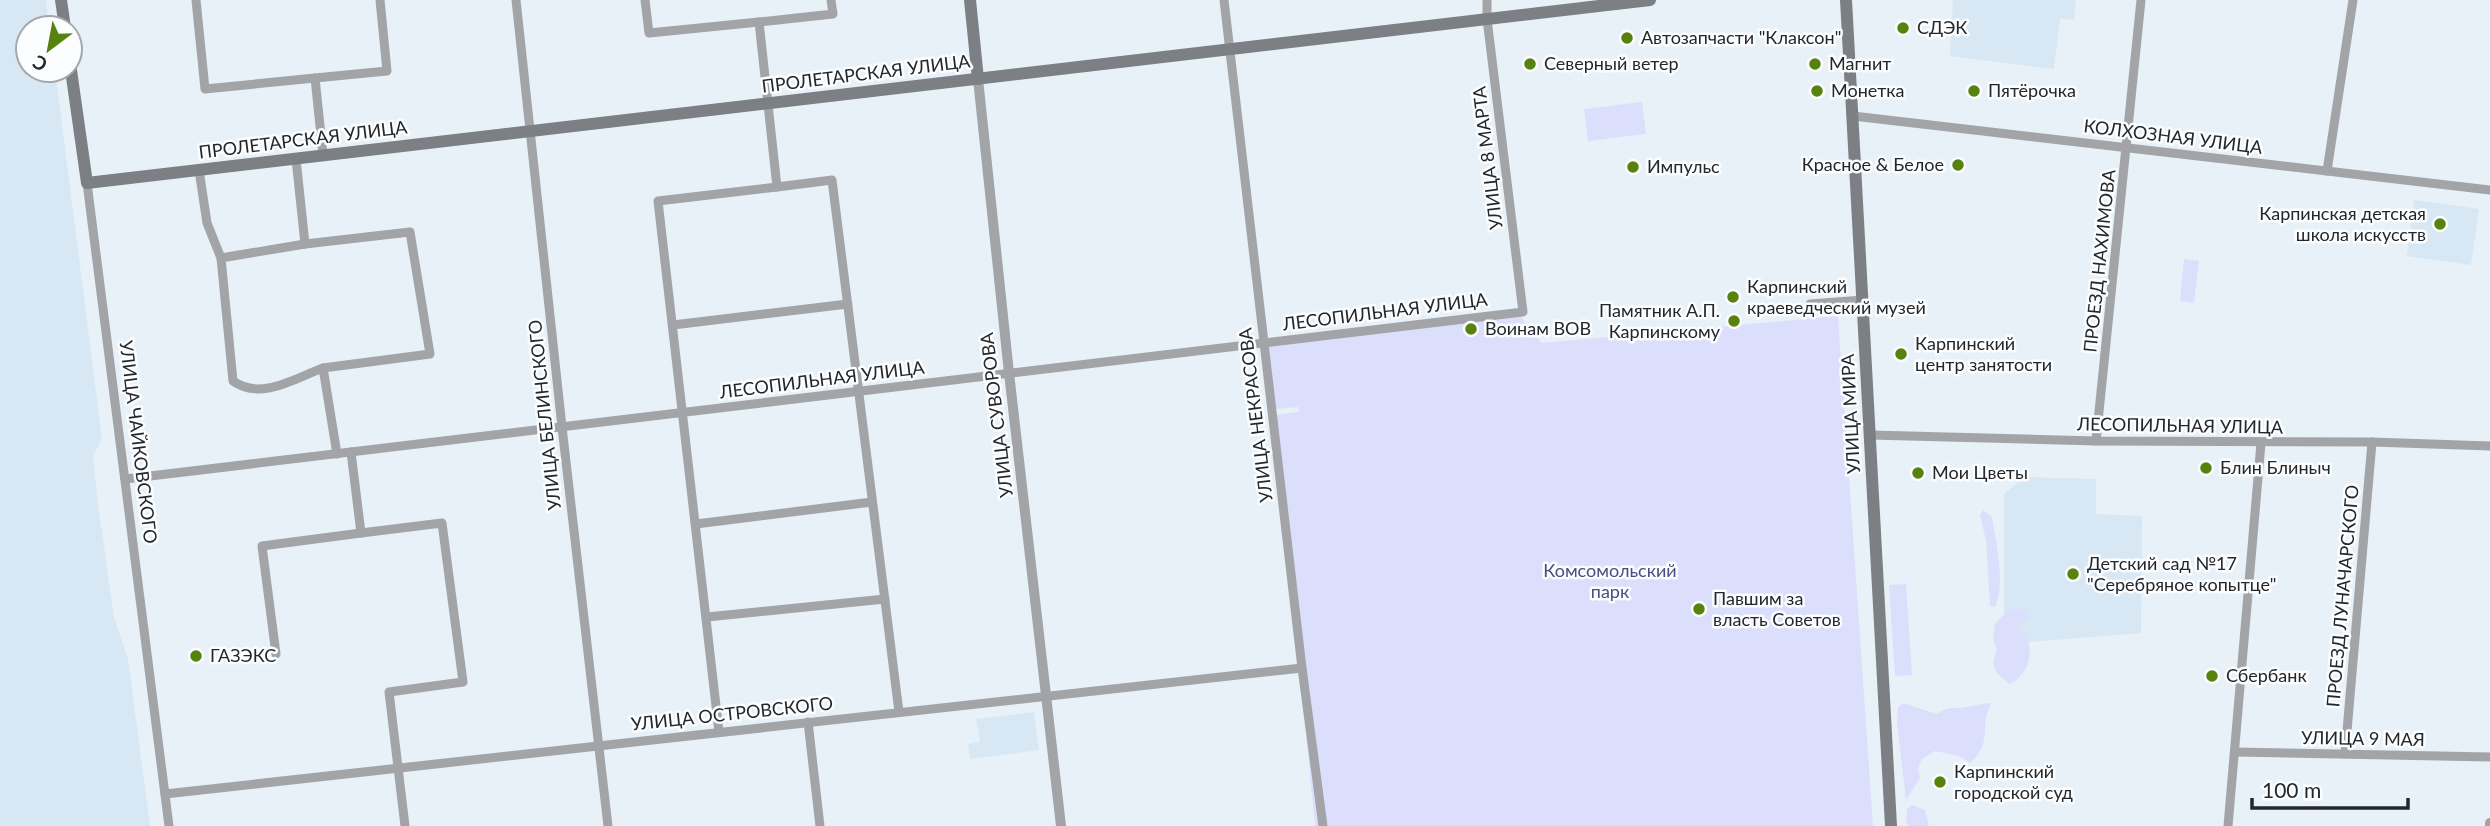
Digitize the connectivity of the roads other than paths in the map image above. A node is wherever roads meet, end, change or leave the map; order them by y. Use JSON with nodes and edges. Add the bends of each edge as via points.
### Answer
{"nodes":[{"id":1,"x":196,"y":0,"type":"edge"},
{"id":2,"x":380,"y":0,"type":"edge"},
{"id":3,"x":516,"y":0,"type":"edge"},
{"id":4,"x":645,"y":0,"type":"edge"},
{"id":5,"x":831,"y":0,"type":"edge"},
{"id":6,"x":970,"y":0,"type":"edge"},
{"id":7,"x":1224,"y":0,"type":"edge"},
{"id":8,"x":1487,"y":0,"type":"edge"},
{"id":9,"x":1650,"y":0,"type":"edge"},
{"id":10,"x":1846,"y":0,"type":"edge"},
{"id":11,"x":2141,"y":0,"type":"edge"},
{"id":12,"x":2353,"y":0,"type":"edge"},
{"id":13,"x":1487,"y":19,"type":"junction"},
{"id":14,"x":760,"y":22,"type":"junction"},
{"id":15,"x":1230,"y":49,"type":"junction"},
{"id":16,"x":315,"y":78,"type":"junction"},
{"id":17,"x":978,"y":79,"type":"junction"},
{"id":18,"x":73,"y":84,"type":"edge"},
{"id":19,"x":767,"y":103,"type":"junction"},
{"id":20,"x":1853,"y":116,"type":"junction"},
{"id":21,"x":530,"y":131,"type":"junction"},
{"id":22,"x":2127,"y":148,"type":"junction"},
{"id":23,"x":323,"y":155,"type":"junction"},
{"id":24,"x":296,"y":159,"type":"junction"},
{"id":25,"x":199,"y":170,"type":"junction"},
{"id":26,"x":2327,"y":171,"type":"junction"},
{"id":27,"x":87,"y":183,"type":"junction"},
{"id":28,"x":777,"y":187,"type":"junction"},
{"id":29,"x":2490,"y":190,"type":"edge"},
{"id":30,"x":305,"y":244,"type":"junction"},
{"id":31,"x":221,"y":258,"type":"junction"},
{"id":32,"x":1863,"y":300,"type":"junction"},
{"id":33,"x":848,"y":304,"type":"junction"},
{"id":34,"x":1810,"y":304,"type":"dead end"},
{"id":35,"x":1523,"y":312,"type":"joint"},
{"id":36,"x":673,"y":325,"type":"junction"},
{"id":37,"x":1264,"y":343,"type":"junction"},
{"id":38,"x":323,"y":368,"type":"junction"},
{"id":39,"x":1009,"y":373,"type":"junction"},
{"id":40,"x":858,"y":391,"type":"junction"},
{"id":41,"x":684,"y":413,"type":"junction"},
{"id":42,"x":562,"y":427,"type":"junction"},
{"id":43,"x":1870,"y":435,"type":"junction"},
{"id":44,"x":2096,"y":441,"type":"junction"},
{"id":45,"x":2372,"y":442,"type":"junction"},
{"id":46,"x":2261,"y":443,"type":"junction"},
{"id":47,"x":2490,"y":446,"type":"edge"},
{"id":48,"x":351,"y":452,"type":"junction"},
{"id":49,"x":337,"y":454,"type":"junction"},
{"id":50,"x":125,"y":479,"type":"junction"},
{"id":51,"x":872,"y":502,"type":"junction"},
{"id":52,"x":696,"y":524,"type":"junction"},
{"id":53,"x":361,"y":533,"type":"junction"},
{"id":54,"x":885,"y":598,"type":"junction"},
{"id":55,"x":707,"y":617,"type":"junction"},
{"id":56,"x":276,"y":654,"type":"dead end"},
{"id":57,"x":1302,"y":668,"type":"junction"},
{"id":58,"x":1047,"y":696,"type":"junction"},
{"id":59,"x":899,"y":712,"type":"junction"},
{"id":60,"x":808,"y":722,"type":"junction"},
{"id":61,"x":719,"y":732,"type":"junction"},
{"id":62,"x":599,"y":745,"type":"junction"},
{"id":63,"x":2235,"y":752,"type":"junction"},
{"id":64,"x":2345,"y":754,"type":"junction"},
{"id":65,"x":2490,"y":757,"type":"edge"},
{"id":66,"x":399,"y":767,"type":"junction"},
{"id":67,"x":165,"y":794,"type":"junction"},
{"id":68,"x":169,"y":826,"type":"edge"},
{"id":69,"x":405,"y":826,"type":"edge"},
{"id":70,"x":608,"y":826,"type":"edge"},
{"id":71,"x":820,"y":826,"type":"edge"},
{"id":72,"x":1061,"y":826,"type":"edge"},
{"id":73,"x":1323,"y":826,"type":"edge"},
{"id":74,"x":1891,"y":826,"type":"edge"},
{"id":75,"x":2228,"y":826,"type":"edge"}],
"edges":[{"from":1,"to":16,"type":"street","via":[[205,89]]},
{"from":2,"to":16,"type":"street","via":[[387,71]]},
{"from":3,"to":21,"type":"street","name":"УЛИЦА БЕЛИНСКОГО"},
{"from":4,"to":14,"type":"street","via":[[649,33]]},
{"from":5,"to":14,"type":"street","via":[[833,14]]},
{"from":6,"to":17,"type":"main road","name":"УЛИЦА СУВОРОВА"},
{"from":7,"to":15,"type":"street","name":"УЛИЦА НЕКРАСОВА"},
{"from":8,"to":13,"type":"street","name":"УЛИЦА 8 МАРТА"},
{"from":9,"to":13,"type":"main road","name":"ПРОЛЕТАРСКАЯ УЛИЦА"},
{"from":10,"to":20,"type":"main road","name":"УЛИЦА МИРА"},
{"from":11,"to":22,"type":"street","name":"ПРОЕЗД НАХИМОВА"},
{"from":12,"to":26,"type":"street"},
{"from":13,"to":15,"type":"main road","name":"ПРОЛЕТАРСКАЯ УЛИЦА"},
{"from":13,"to":35,"type":"street","name":"УЛИЦА 8 МАРТА"},
{"from":14,"to":19,"type":"street"},
{"from":15,"to":17,"type":"main road","name":"ПРОЛЕТАРСКАЯ УЛИЦА"},
{"from":15,"to":37,"type":"street","name":"УЛИЦА НЕКРАСОВА"},
{"from":16,"to":23,"type":"street"},
{"from":17,"to":19,"type":"main road","name":"ПРОЛЕТАРСКАЯ УЛИЦА"},
{"from":17,"to":39,"type":"street","name":"УЛИЦА СУВОРОВА"},
{"from":18,"to":27,"type":"main road","name":"УЛИЦА ЧАЙКОВСКОГО"},
{"from":19,"to":21,"type":"main road","name":"ПРОЛЕТАРСКАЯ УЛИЦА"},
{"from":19,"to":28,"type":"street"},
{"from":20,"to":22,"type":"street","name":"КОЛХОЗНАЯ УЛИЦА"},
{"from":20,"to":32,"type":"main road","name":"УЛИЦА МИРА"},
{"from":21,"to":23,"type":"main road","name":"ПРОЛЕТАРСКАЯ УЛИЦА"},
{"from":21,"to":42,"type":"street","name":"УЛИЦА БЕЛИНСКОГО"},
{"from":22,"to":26,"type":"street","name":"КОЛХОЗНАЯ УЛИЦА"},
{"from":22,"to":44,"type":"street","name":"ПРОЕЗД НАХИМОВА"},
{"from":23,"to":24,"type":"main road","name":"ПРОЛЕТАРСКАЯ УЛИЦА"},
{"from":24,"to":25,"type":"main road","name":"ПРОЛЕТАРСКАЯ УЛИЦА"},
{"from":24,"to":30,"type":"street"},
{"from":25,"to":27,"type":"main road","name":"ПРОЛЕТАРСКАЯ УЛИЦА"},
{"from":25,"to":31,"type":"street","via":[[207,223]]},
{"from":26,"to":29,"type":"street","name":"КОЛХОЗНАЯ УЛИЦА"},
{"from":27,"to":50,"type":"street","name":"УЛИЦА ЧАЙКОВСКОГО"},
{"from":28,"to":33,"type":"street","via":[[832,180]]},
{"from":28,"to":36,"type":"street","via":[[658,201]]},
{"from":30,"to":31,"type":"street"},
{"from":30,"to":38,"type":"street","via":[[410,233],[430,354]]},
{"from":31,"to":38,"type":"street","via":[[233,380],[256,390]]},
{"from":32,"to":34,"type":"street"},
{"from":32,"to":43,"type":"main road","name":"УЛИЦА МИРА"},
{"from":33,"to":36,"type":"street"},
{"from":33,"to":40,"type":"street"},
{"from":35,"to":37,"type":"street","name":"ЛЕСОПИЛЬНАЯ УЛИЦА"},
{"from":36,"to":41,"type":"street"},
{"from":37,"to":39,"type":"street","name":"ЛЕСОПИЛЬНАЯ УЛИЦА"},
{"from":37,"to":57,"type":"street","name":"УЛИЦА НЕКРАСОВА"},
{"from":38,"to":49,"type":"street"},
{"from":39,"to":40,"type":"street","name":"ЛЕСОПИЛЬНАЯ УЛИЦА"},
{"from":39,"to":58,"type":"street","name":"УЛИЦА СУВОРОВА"},
{"from":40,"to":41,"type":"street","name":"ЛЕСОПИЛЬНАЯ УЛИЦА"},
{"from":40,"to":51,"type":"street"},
{"from":41,"to":42,"type":"street","name":"ЛЕСОПИЛЬНАЯ УЛИЦА"},
{"from":41,"to":52,"type":"street"},
{"from":42,"to":48,"type":"street","name":"ЛЕСОПИЛЬНАЯ УЛИЦА"},
{"from":42,"to":62,"type":"street","name":"УЛИЦА БЕЛИНСКОГО"},
{"from":43,"to":44,"type":"street","name":"ЛЕСОПИЛЬНАЯ УЛИЦА"},
{"from":43,"to":74,"type":"main road","name":"УЛИЦА МИРА"},
{"from":44,"to":46,"type":"street","name":"ЛЕСОПИЛЬНАЯ УЛИЦА"},
{"from":45,"to":46,"type":"street","name":"ЛЕСОПИЛЬНАЯ УЛИЦА"},
{"from":45,"to":47,"type":"street","name":"ЛЕСОПИЛЬНАЯ УЛИЦА"},
{"from":45,"to":64,"type":"street","name":"ПРОЕЗД ЛУНАЧАРСКОГО"},
{"from":46,"to":63,"type":"street"},
{"from":48,"to":49,"type":"street","name":"ЛЕСОПИЛЬНАЯ УЛИЦА"},
{"from":48,"to":53,"type":"street"},
{"from":49,"to":50,"type":"street","name":"ЛЕСОПИЛЬНАЯ УЛИЦА"},
{"from":50,"to":67,"type":"street","name":"УЛИЦА ЧАЙКОВСКОГО"},
{"from":51,"to":52,"type":"street"},
{"from":51,"to":54,"type":"street"},
{"from":52,"to":55,"type":"street"},
{"from":53,"to":56,"type":"street","via":[[262,546]]},
{"from":53,"to":66,"type":"street","via":[[442,523],[463,682],[389,691]]},
{"from":54,"to":55,"type":"street"},
{"from":54,"to":59,"type":"street"},
{"from":55,"to":61,"type":"street"},
{"from":57,"to":58,"type":"street","name":"УЛИЦА ОСТРОВСКОГО"},
{"from":57,"to":73,"type":"street","name":"УЛИЦА НЕКРАСОВА"},
{"from":58,"to":59,"type":"street","name":"УЛИЦА ОСТРОВСКОГО"},
{"from":58,"to":72,"type":"street","name":"УЛИЦА СУВОРОВА"},
{"from":59,"to":60,"type":"street","name":"УЛИЦА ОСТРОВСКОГО"},
{"from":60,"to":61,"type":"street","name":"УЛИЦА ОСТРОВСКОГО"},
{"from":60,"to":71,"type":"street"},
{"from":61,"to":62,"type":"street","name":"УЛИЦА ОСТРОВСКОГО"},
{"from":62,"to":66,"type":"street","name":"УЛИЦА ОСТРОВСКОГО"},
{"from":62,"to":70,"type":"street","name":"УЛИЦА БЕЛИНСКОГО"},
{"from":63,"to":64,"type":"street","name":"УЛИЦА 9 МАЯ"},
{"from":63,"to":75,"type":"street"},
{"from":64,"to":65,"type":"street","name":"УЛИЦА 9 МАЯ"},
{"from":66,"to":67,"type":"street","name":"УЛИЦА ОСТРОВСКОГО"},
{"from":66,"to":69,"type":"street"},
{"from":67,"to":68,"type":"street","name":"УЛИЦА ЧАЙКОВСКОГО"}]}
